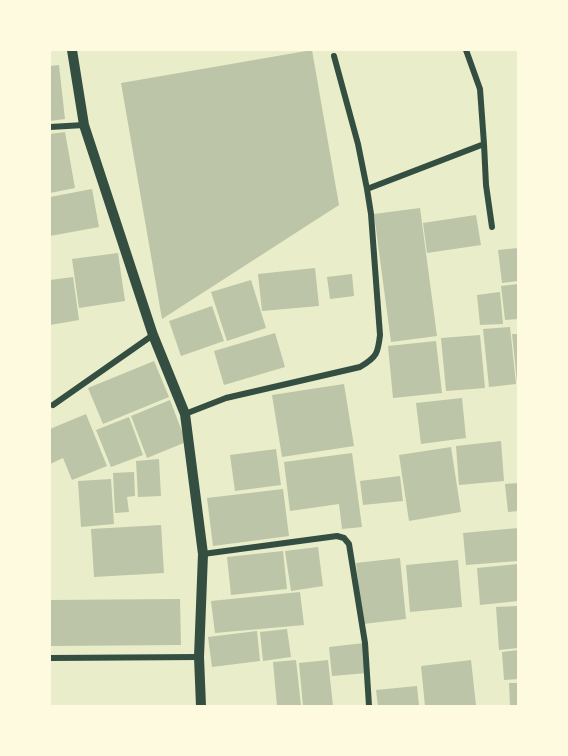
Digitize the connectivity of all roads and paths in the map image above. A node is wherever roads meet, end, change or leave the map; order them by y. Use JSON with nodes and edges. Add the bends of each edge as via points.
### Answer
{"nodes":[{"id":1,"x":72,"y":50,"type":"edge"},
{"id":2,"x":466,"y":50,"type":"edge"},
{"id":3,"x":334,"y":56,"type":"dead end"},
{"id":4,"x":84,"y":125,"type":"junction"},
{"id":5,"x":50,"y":127,"type":"edge"},
{"id":6,"x":484,"y":144,"type":"junction"},
{"id":7,"x":367,"y":189,"type":"junction"},
{"id":8,"x":492,"y":227,"type":"dead end"},
{"id":9,"x":153,"y":335,"type":"junction"},
{"id":10,"x":53,"y":405,"type":"dead end"},
{"id":11,"x":185,"y":414,"type":"junction"},
{"id":12,"x":203,"y":554,"type":"junction"},
{"id":13,"x":199,"y":657,"type":"junction"},
{"id":14,"x":50,"y":658,"type":"edge"},
{"id":15,"x":201,"y":706,"type":"edge"},
{"id":16,"x":369,"y":706,"type":"edge"}],
"edges":[{"from":1,"to":4,"type":"street"},
{"from":2,"to":6,"type":"street","via":[[480,89]]},
{"from":3,"to":7,"type":"street"},
{"from":4,"to":5,"type":"street"},
{"from":4,"to":9,"type":"street"},
{"from":6,"to":7,"type":"street"},
{"from":6,"to":8,"type":"street"},
{"from":7,"to":11,"type":"street","via":[[380,334],[378,351],[371,361],[360,367],[226,398]]},
{"from":9,"to":10,"type":"street"},
{"from":9,"to":11,"type":"street"},
{"from":11,"to":12,"type":"street"},
{"from":12,"to":13,"type":"street"},
{"from":12,"to":16,"type":"street","via":[[344,538],[349,544],[365,643]]},
{"from":13,"to":14,"type":"street"},
{"from":13,"to":15,"type":"street"}]}
